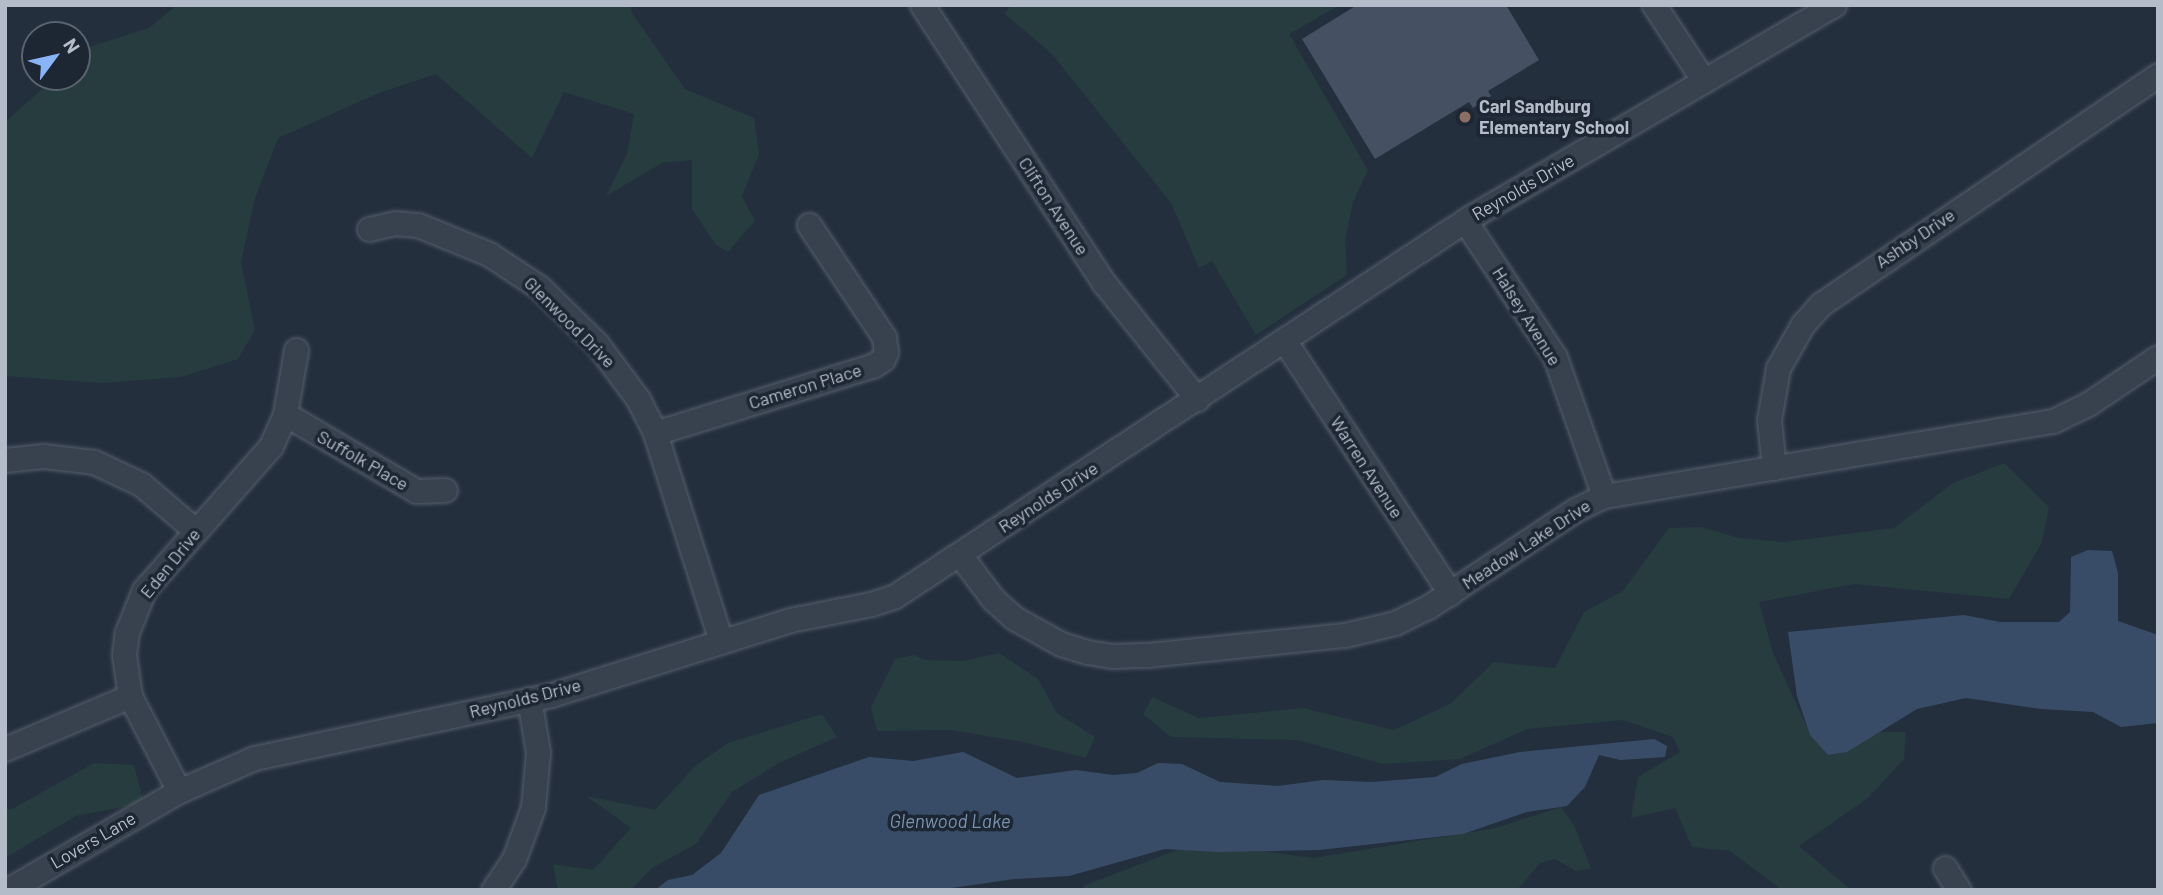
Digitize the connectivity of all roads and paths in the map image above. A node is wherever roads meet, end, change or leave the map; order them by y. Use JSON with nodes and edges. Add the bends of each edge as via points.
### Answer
{"nodes":[{"id":1,"x":922,"y":5,"type":"edge"},
{"id":2,"x":1654,"y":5,"type":"edge"},
{"id":3,"x":1834,"y":5,"type":"edge"},
{"id":4,"x":2158,"y":75,"type":"edge"},
{"id":5,"x":1704,"y":81,"type":"junction"},
{"id":6,"x":1465,"y":221,"type":"junction"},
{"id":7,"x":809,"y":225,"type":"dead end"},
{"id":8,"x":369,"y":229,"type":"dead end"},
{"id":9,"x":1284,"y":340,"type":"junction"},
{"id":10,"x":296,"y":350,"type":"dead end"},
{"id":11,"x":2158,"y":357,"type":"edge"},
{"id":12,"x":1197,"y":399,"type":"junction"},
{"id":13,"x":285,"y":414,"type":"junction"},
{"id":14,"x":655,"y":433,"type":"junction"},
{"id":15,"x":5,"y":460,"type":"edge"},
{"id":16,"x":1774,"y":468,"type":"junction"},
{"id":17,"x":445,"y":490,"type":"dead end"},
{"id":18,"x":1604,"y":496,"type":"junction"},
{"id":19,"x":195,"y":531,"type":"junction"},
{"id":20,"x":960,"y":555,"type":"junction"},
{"id":21,"x":1450,"y":593,"type":"junction"},
{"id":22,"x":721,"y":641,"type":"junction"},
{"id":23,"x":130,"y":696,"type":"junction"},
{"id":24,"x":529,"y":699,"type":"junction"},
{"id":25,"x":5,"y":749,"type":"edge"},
{"id":26,"x":178,"y":791,"type":"junction"},
{"id":27,"x":1945,"y":868,"type":"dead end"},
{"id":28,"x":8,"y":890,"type":"edge"},
{"id":29,"x":493,"y":890,"type":"edge"},
{"id":30,"x":1959,"y":890,"type":"edge"}],
"edges":[{"from":1,"to":12,"type":"street","name":"Clifton Avenue","via":[[1104,283]]},
{"from":2,"to":5,"type":"street"},
{"from":3,"to":5,"type":"street","name":"Reynolds Drive"},
{"from":4,"to":16,"type":"street","name":"Ashby Drive","via":[[1821,304],[1788,346],[1775,379],[1769,419]]},
{"from":5,"to":6,"type":"street","name":"Reynolds Drive"},
{"from":6,"to":9,"type":"street","name":"Reynolds Drive"},
{"from":6,"to":18,"type":"street","name":"Halsey Avenue","via":[[1556,357]]},
{"from":7,"to":14,"type":"street","name":"Cameron Place","via":[[884,337],[883,359]]},
{"from":8,"to":14,"type":"street","name":"Glenwood Drive","via":[[394,223],[418,225],[489,254],[528,278],[597,344]]},
{"from":9,"to":12,"type":"street","name":"Reynolds Drive"},
{"from":9,"to":21,"type":"street","name":"Warren Avenue"},
{"from":10,"to":13,"type":"street","name":"Eden Drive"},
{"from":11,"to":16,"type":"street","name":"Meadow Lake Drive","via":[[2088,404],[2053,421]]},
{"from":12,"to":20,"type":"street","name":"Reynolds Drive"},
{"from":13,"to":17,"type":"street","name":"Suffolk Place","via":[[416,491]]},
{"from":13,"to":19,"type":"street","name":"Eden Drive","via":[[271,446]]},
{"from":14,"to":22,"type":"street","name":"Glenwood Drive"},
{"from":15,"to":19,"type":"street","via":[[43,456],[94,462],[141,484]]},
{"from":16,"to":18,"type":"street","name":"Meadow Lake Drive"},
{"from":18,"to":21,"type":"street","name":"Meadow Lake Drive","via":[[1575,510]]},
{"from":19,"to":23,"type":"street","name":"Eden Drive","via":[[144,590],[134,611],[124,655]]},
{"from":20,"to":21,"type":"street","name":"Meadow Lake Drive","via":[[993,599],[1036,632],[1061,644],[1113,656],[1374,630],[1402,621]]},
{"from":20,"to":22,"type":"street","name":"Reynolds Drive","via":[[883,600]]},
{"from":22,"to":24,"type":"street","name":"Reynolds Drive"},
{"from":23,"to":25,"type":"street"},
{"from":23,"to":26,"type":"street","name":"Eden Drive"},
{"from":24,"to":26,"type":"street","name":"Reynolds Drive","via":[[254,758]]},
{"from":24,"to":29,"type":"street","via":[[538,752],[533,807],[514,859]]},
{"from":26,"to":28,"type":"street","name":"Lovers Lane"},
{"from":27,"to":30,"type":"street"}]}
